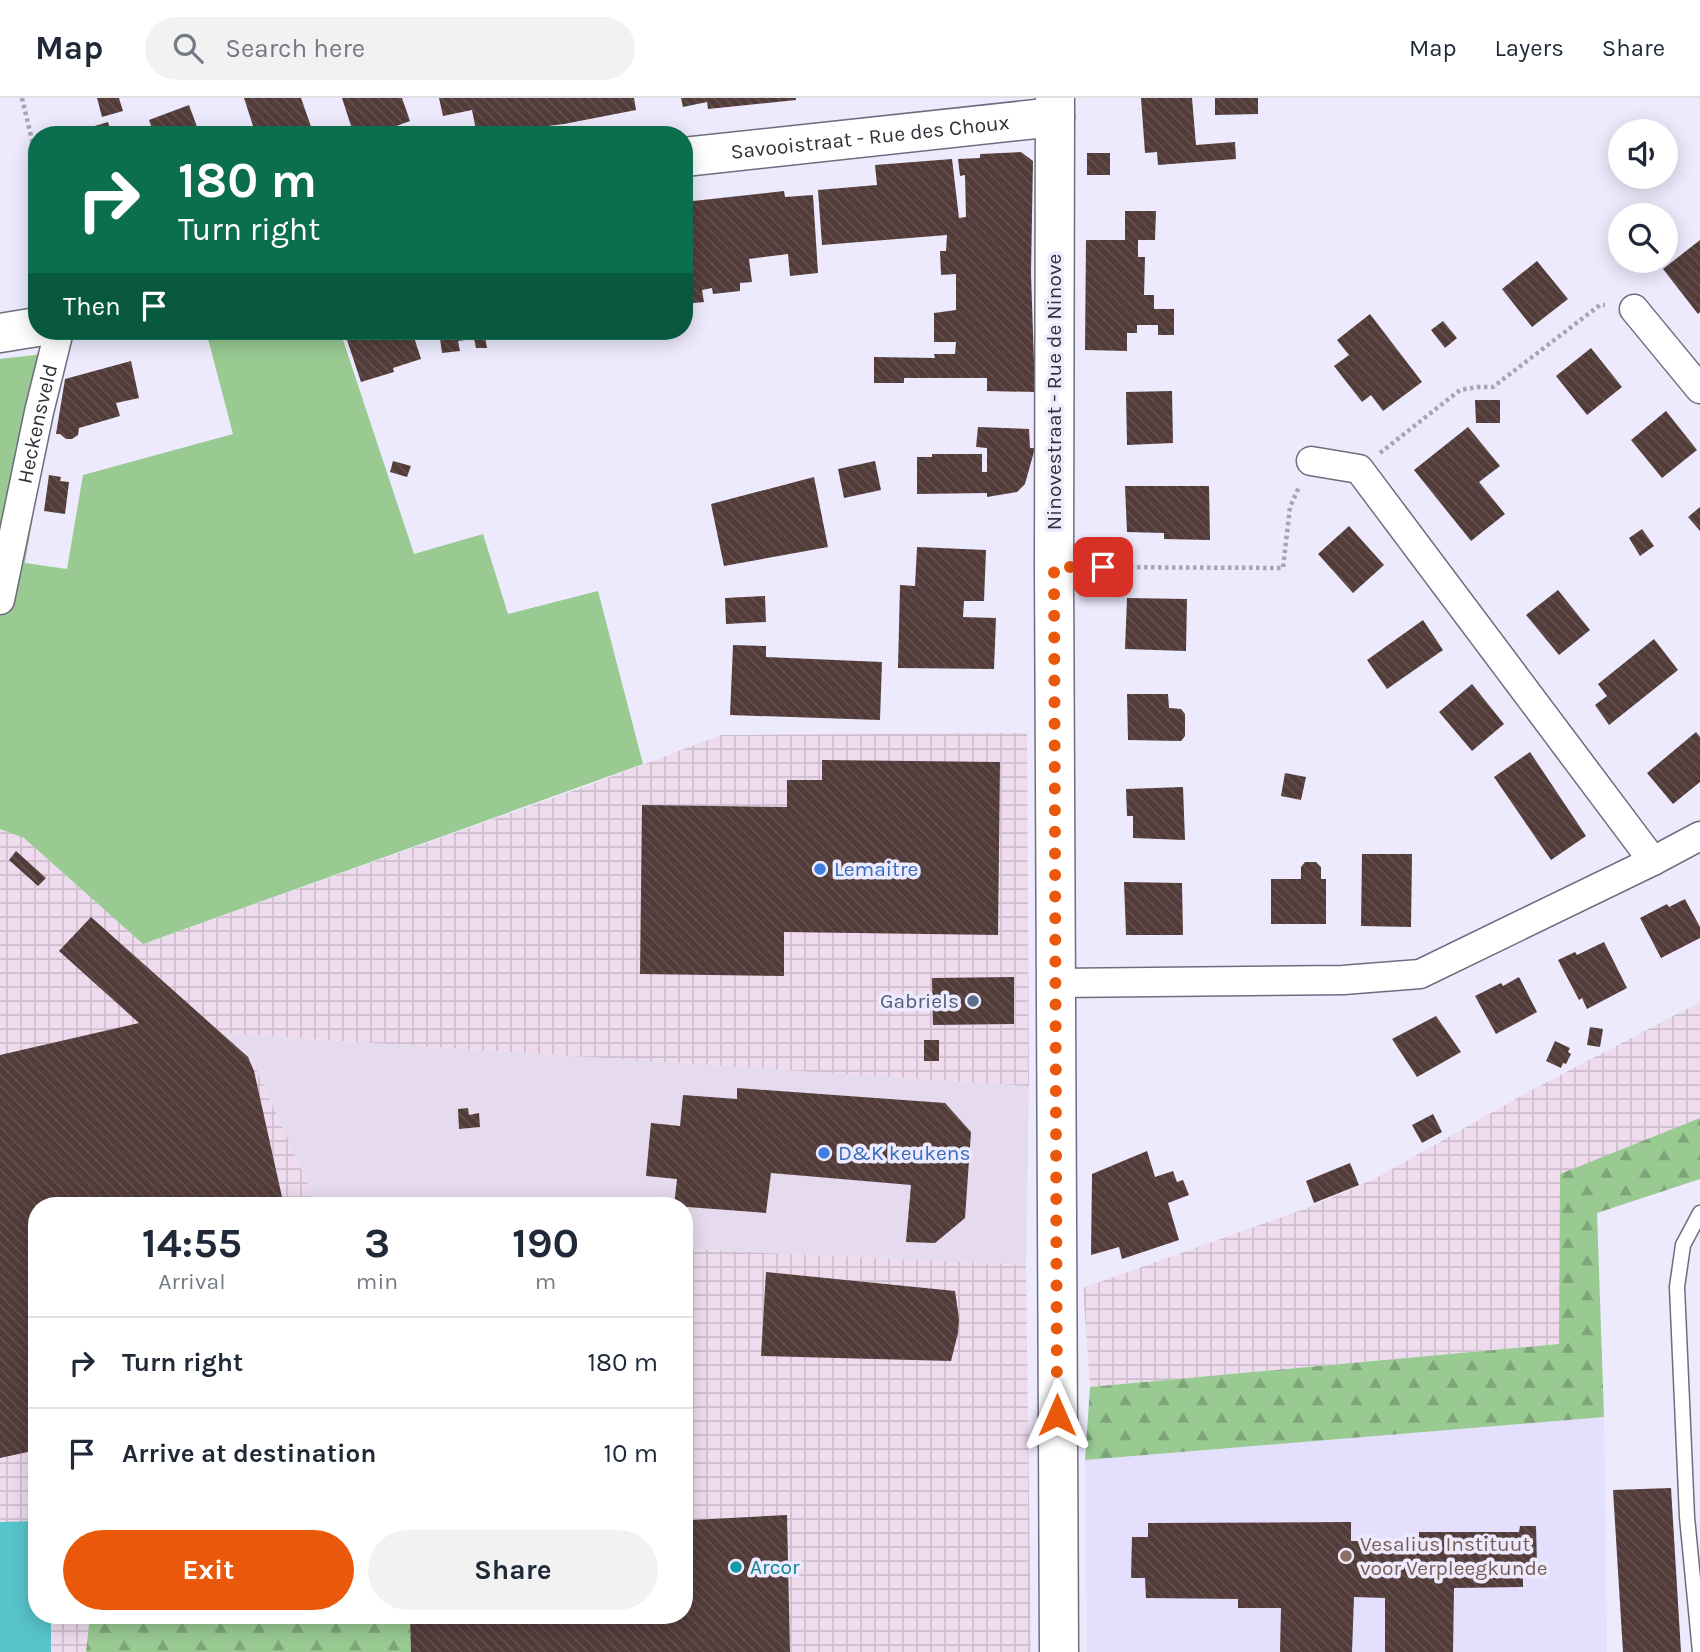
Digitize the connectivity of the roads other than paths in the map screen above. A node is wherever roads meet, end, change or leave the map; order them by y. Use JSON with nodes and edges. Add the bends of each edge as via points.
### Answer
{"nodes":[{"id":1,"x":1055,"y":108,"type":"edge"},
{"id":2,"x":693,"y":156,"type":"edge"},
{"id":3,"x":1634,"y":309,"type":"road end"},
{"id":4,"x":28,"y":328,"type":"edge"},
{"id":5,"x":0,"y":333,"type":"edge"},
{"id":6,"x":57,"y":340,"type":"edge"},
{"id":7,"x":1700,"y":389,"type":"edge"},
{"id":8,"x":1311,"y":461,"type":"road end"},
{"id":9,"x":0,"y":600,"type":"edge"},
{"id":10,"x":1700,"y":836,"type":"edge"},
{"id":11,"x":1653,"y":861,"type":"junction"},
{"id":12,"x":1057,"y":983,"type":"junction"},
{"id":13,"x":1700,"y":1213,"type":"edge"},
{"id":14,"x":1695,"y":1535,"type":"edge"},
{"id":15,"x":1059,"y":1652,"type":"edge"},
{"id":16,"x":1700,"y":1652,"type":"edge"}],
"edges":[{"from":1,"to":2,"type":"main road","name":"Savooistraat - Rue des Choux"},
{"from":1,"to":12,"type":"main road","name":"Ninovestraat - Rue de Ninove"},
{"from":3,"to":7,"type":"street"},
{"from":4,"to":5,"type":"main road"},
{"from":6,"to":9,"type":"street","name":"Heckensveld"},
{"from":8,"to":11,"type":"street","via":[[1359,469]]},
{"from":10,"to":11,"type":"street"},
{"from":11,"to":12,"type":"street","via":[[1420,974],[1343,980]]},
{"from":12,"to":15,"type":"main road","name":"Ninovestraat - Rue de Ninove"},
{"from":13,"to":14,"type":"lane","via":[[1683,1245],[1677,1287]]},
{"from":14,"to":16,"type":"lane"}]}
